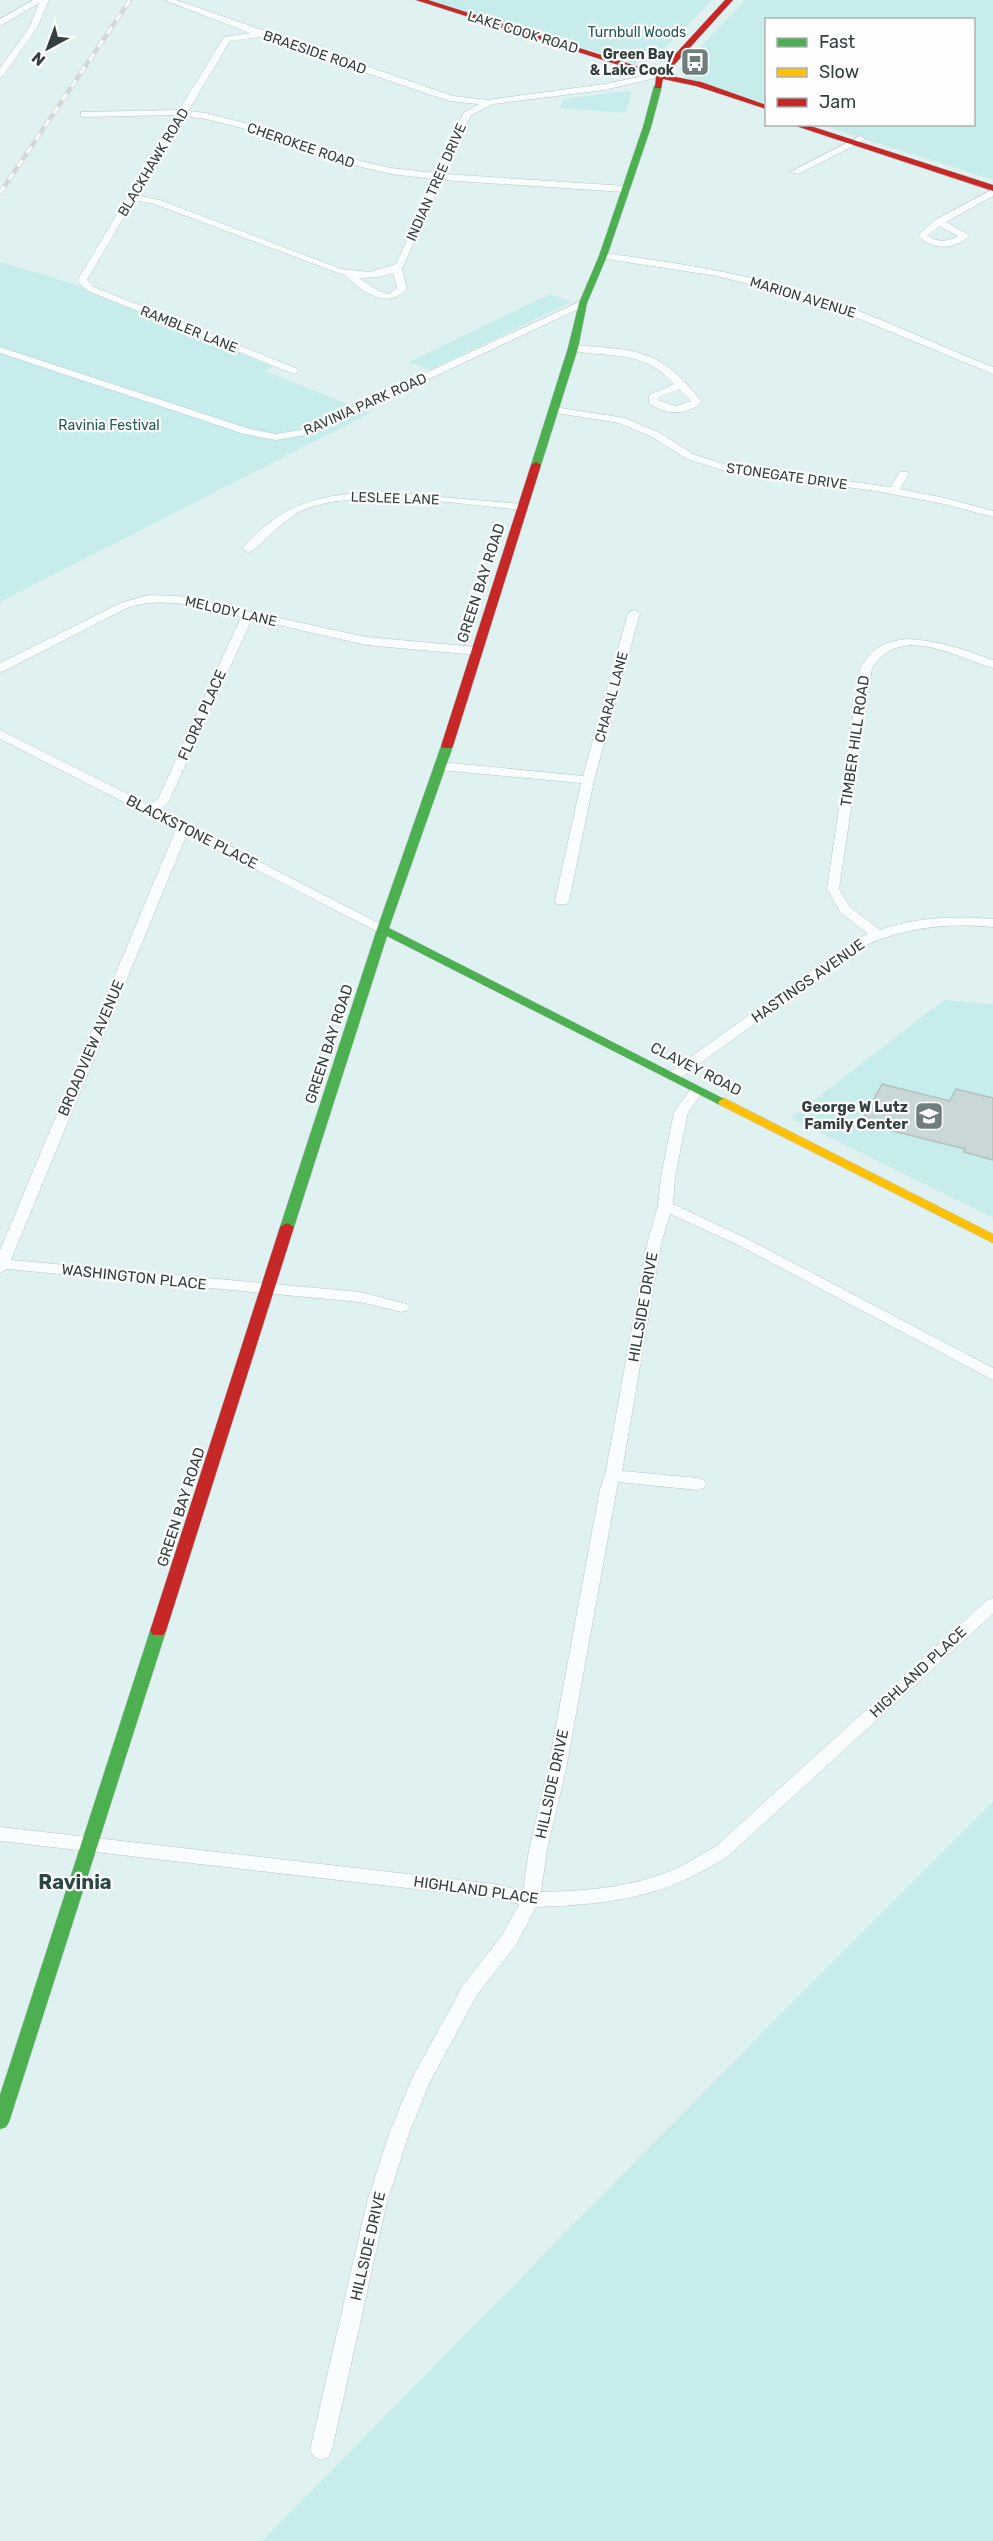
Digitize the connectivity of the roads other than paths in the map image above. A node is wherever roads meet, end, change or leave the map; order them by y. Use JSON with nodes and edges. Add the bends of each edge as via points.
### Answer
{"nodes":[{"id":1,"x":39,"y":0,"type":"edge"},
{"id":2,"x":45,"y":0,"type":"edge"},
{"id":3,"x":168,"y":0,"type":"edge"},
{"id":4,"x":420,"y":0,"type":"edge"},
{"id":5,"x":729,"y":0,"type":"edge"},
{"id":6,"x":220,"y":20,"type":"junction"},
{"id":7,"x":2,"y":21,"type":"edge"},
{"id":8,"x":14,"y":23,"type":"dead end"},
{"id":9,"x":24,"y":26,"type":"dead end"},
{"id":10,"x":33,"y":28,"type":"junction"},
{"id":11,"x":260,"y":34,"type":"junction"},
{"id":12,"x":227,"y":39,"type":"junction"},
{"id":13,"x":0,"y":74,"type":"edge"},
{"id":14,"x":660,"y":76,"type":"junction"},
{"id":15,"x":452,"y":99,"type":"junction"},
{"id":16,"x":491,"y":102,"type":"junction"},
{"id":17,"x":765,"y":107,"type":"edge"},
{"id":18,"x":467,"y":112,"type":"junction"},
{"id":19,"x":183,"y":113,"type":"junction"},
{"id":20,"x":84,"y":114,"type":"dead end"},
{"id":21,"x":765,"y":116,"type":"edge"},
{"id":22,"x":801,"y":126,"type":"edge"},
{"id":23,"x":822,"y":126,"type":"edge"},
{"id":24,"x":856,"y":141,"type":"junction"},
{"id":25,"x":795,"y":172,"type":"dead end"},
{"id":26,"x":439,"y":177,"type":"junction"},
{"id":27,"x":993,"y":182,"type":"edge"},
{"id":28,"x":625,"y":189,"type":"junction"},
{"id":29,"x":993,"y":190,"type":"edge"},
{"id":30,"x":133,"y":197,"type":"junction"},
{"id":31,"x":939,"y":222,"type":"dead end"},
{"id":32,"x":603,"y":256,"type":"junction"},
{"id":33,"x":398,"y":268,"type":"junction"},
{"id":34,"x":350,"y":275,"type":"junction"},
{"id":35,"x":85,"y":285,"type":"joint"},
{"id":36,"x":583,"y":303,"type":"junction"},
{"id":37,"x":573,"y":348,"type":"junction"},
{"id":38,"x":0,"y":350,"type":"edge"},
{"id":39,"x":294,"y":371,"type":"dead end"},
{"id":40,"x":993,"y":371,"type":"edge"},
{"id":41,"x":680,"y":385,"type":"dead end"},
{"id":42,"x":554,"y":410,"type":"junction"},
{"id":43,"x":904,"y":474,"type":"dead end"},
{"id":44,"x":893,"y":491,"type":"junction"},
{"id":45,"x":523,"y":507,"type":"junction"},
{"id":46,"x":993,"y":514,"type":"edge"},
{"id":47,"x":248,"y":549,"type":"dead end"},
{"id":48,"x":634,"y":613,"type":"dead end"},
{"id":49,"x":249,"y":615,"type":"junction"},
{"id":50,"x":477,"y":651,"type":"junction"},
{"id":51,"x":993,"y":664,"type":"edge"},
{"id":52,"x":0,"y":668,"type":"edge"},
{"id":53,"x":2,"y":738,"type":"edge"},
{"id":54,"x":440,"y":766,"type":"junction"},
{"id":55,"x":588,"y":780,"type":"junction"},
{"id":56,"x":151,"y":811,"type":"junction"},
{"id":57,"x":183,"y":828,"type":"junction"},
{"id":58,"x":562,"y":900,"type":"dead end"},
{"id":59,"x":993,"y":923,"type":"edge"},
{"id":60,"x":383,"y":929,"type":"junction"},
{"id":61,"x":878,"y":934,"type":"junction"},
{"id":62,"x":673,"y":1076,"type":"junction"},
{"id":63,"x":698,"y":1089,"type":"junction"},
{"id":64,"x":665,"y":1206,"type":"junction"},
{"id":65,"x":993,"y":1239,"type":"edge"},
{"id":66,"x":1,"y":1265,"type":"edge"},
{"id":67,"x":268,"y":1290,"type":"junction"},
{"id":68,"x":402,"y":1306,"type":"dead end"},
{"id":69,"x":993,"y":1375,"type":"edge"},
{"id":70,"x":612,"y":1476,"type":"junction"},
{"id":71,"x":698,"y":1484,"type":"dead end"},
{"id":72,"x":993,"y":1604,"type":"edge"},
{"id":73,"x":0,"y":1834,"type":"edge"},
{"id":74,"x":90,"y":1845,"type":"junction"},
{"id":75,"x":531,"y":1900,"type":"junction"},
{"id":76,"x":0,"y":2122,"type":"edge"},
{"id":77,"x":321,"y":2450,"type":"dead end"}],
"edges":[{"from":1,"to":7,"type":"street"},
{"from":2,"to":10,"type":"street"},
{"from":3,"to":6,"type":"street","name":"BRAESIDE ROAD"},
{"from":4,"to":14,"type":"main road","name":"LAKE COOK ROAD"},
{"from":5,"to":14,"type":"main road","name":"GREEN BAY ROAD"},
{"from":6,"to":11,"type":"street","name":"BRAESIDE ROAD"},
{"from":6,"to":12,"type":"street"},
{"from":7,"to":8,"type":"street"},
{"from":9,"to":10,"type":"street"},
{"from":10,"to":13,"type":"street"},
{"from":11,"to":12,"type":"street"},
{"from":11,"to":15,"type":"street","name":"BRAESIDE ROAD"},
{"from":12,"to":19,"type":"street","name":"BLACKHAWK ROAD"},
{"from":14,"to":16,"type":"street","name":"INDIAN TREE DRIVE"},
{"from":14,"to":17,"type":"main road","name":"LAKE COOK ROAD"},
{"from":14,"to":21,"type":"main road","name":"LAKE COOK ROAD","via":[[685,90]]},
{"from":14,"to":28,"type":"main road","name":"GREEN BAY ROAD"},
{"from":15,"to":16,"type":"street","name":"BRAESIDE ROAD"},
{"from":15,"to":18,"type":"street","name":"BRAESIDE ROAD"},
{"from":16,"to":18,"type":"street","name":"INDIAN TREE DRIVE"},
{"from":18,"to":26,"type":"street","name":"INDIAN TREE DRIVE"},
{"from":19,"to":20,"type":"street","name":"CHEROKEE ROAD"},
{"from":19,"to":26,"type":"street","name":"CHEROKEE ROAD","via":[[253,128],[357,164]]},
{"from":19,"to":30,"type":"street","name":"BLACKHAWK ROAD"},
{"from":22,"to":24,"type":"main road"},
{"from":23,"to":24,"type":"main road"},
{"from":24,"to":25,"type":"street"},
{"from":24,"to":27,"type":"main road"},
{"from":24,"to":29,"type":"main road"},
{"from":26,"to":28,"type":"street","name":"CHEROKEE ROAD"},
{"from":26,"to":33,"type":"street","name":"INDIAN TREE DRIVE"},
{"from":28,"to":32,"type":"main road","name":"GREEN BAY ROAD"},
{"from":29,"to":31,"type":"street"},
{"from":30,"to":34,"type":"street","name":"INDIAN TREE DRIVE","via":[[156,202]]},
{"from":30,"to":35,"type":"street","name":"BLACKHAWK ROAD","via":[[84,275]]},
{"from":32,"to":36,"type":"main road","name":"GREEN BAY ROAD"},
{"from":32,"to":40,"type":"street","name":"MARION AVENUE","via":[[711,272],[806,296]]},
{"from":33,"to":34,"type":"street","name":"INDIAN TREE DRIVE"},
{"from":33,"to":34,"type":"street","name":"INDIAN TREE DRIVE","via":[[402,288],[387,296],[372,294]]},
{"from":35,"to":39,"type":"street","name":"RAMBLER LANE"},
{"from":36,"to":37,"type":"main road","name":"GREEN BAY ROAD"},
{"from":36,"to":38,"type":"street","name":"RAVINIA PARK ROAD","via":[[308,432],[276,437],[215,424]]},
{"from":37,"to":41,"type":"street","via":[[646,357],[666,368]]},
{"from":37,"to":42,"type":"main road","name":"GREEN BAY ROAD"},
{"from":42,"to":44,"type":"street","name":"STONEGATE DRIVE","via":[[621,420],[656,435],[691,457],[722,467]]},
{"from":42,"to":45,"type":"main road","name":"GREEN BAY ROAD"},
{"from":43,"to":44,"type":"street"},
{"from":44,"to":46,"type":"street","name":"STONEGATE DRIVE"},
{"from":45,"to":47,"type":"street","name":"LESLEE LANE","via":[[382,495],[338,497],[291,512]]},
{"from":45,"to":50,"type":"main road","name":"GREEN BAY ROAD"},
{"from":48,"to":55,"type":"street","name":"CHARAL LANE"},
{"from":49,"to":50,"type":"street","name":"MELODY LANE","via":[[366,641]]},
{"from":49,"to":52,"type":"street","name":"MELODY LANE","via":[[178,599],[140,599]]},
{"from":49,"to":56,"type":"street","name":"FLORA PLACE","via":[[164,801]]},
{"from":50,"to":54,"type":"main road","name":"GREEN BAY ROAD"},
{"from":51,"to":61,"type":"street","name":"TIMBER HILL ROAD","via":[[926,642],[877,652],[866,668],[833,889],[844,908]]},
{"from":53,"to":56,"type":"street","name":"BLACKSTONE PLACE"},
{"from":54,"to":55,"type":"street"},
{"from":54,"to":60,"type":"main road","name":"GREEN BAY ROAD"},
{"from":55,"to":58,"type":"street","name":"CHARAL LANE"},
{"from":56,"to":57,"type":"street","name":"BLACKSTONE PLACE"},
{"from":57,"to":60,"type":"street","name":"BLACKSTONE PLACE"},
{"from":57,"to":66,"type":"street","name":"BROADVIEW AVENUE"},
{"from":59,"to":61,"type":"street","name":"HASTINGS AVENUE","via":[[940,921]]},
{"from":60,"to":62,"type":"main road","name":"CLAVEY ROAD"},
{"from":60,"to":67,"type":"main road","name":"GREEN BAY ROAD"},
{"from":61,"to":62,"type":"street","name":"HASTINGS AVENUE","via":[[859,943]]},
{"from":62,"to":63,"type":"main road","name":"CLAVEY ROAD"},
{"from":63,"to":64,"type":"street","name":"HILLSIDE DRIVE","via":[[681,1112]]},
{"from":63,"to":65,"type":"main road","name":"CLAVEY ROAD"},
{"from":64,"to":69,"type":"street","via":[[741,1241]]},
{"from":64,"to":70,"type":"street","name":"HILLSIDE DRIVE","via":[[654,1244]]},
{"from":66,"to":67,"type":"street","name":"WASHINGTON PLACE"},
{"from":67,"to":68,"type":"street","name":"WASHINGTON PLACE","via":[[360,1297]]},
{"from":67,"to":74,"type":"main road","name":"GREEN BAY ROAD"},
{"from":70,"to":71,"type":"street"},
{"from":70,"to":75,"type":"street","name":"HILLSIDE DRIVE"},
{"from":72,"to":75,"type":"street","name":"HIGHLAND PLACE","via":[[721,1851],[672,1878],[630,1891],[593,1898]]},
{"from":73,"to":74,"type":"street","name":"HIGHLAND PLACE"},
{"from":74,"to":75,"type":"street","name":"HIGHLAND PLACE","via":[[494,1891]]},
{"from":74,"to":76,"type":"main road","name":"GREEN BAY ROAD"},
{"from":75,"to":77,"type":"street","name":"HILLSIDE DRIVE","via":[[509,1940],[470,1990],[421,2080],[399,2134],[377,2202]]}]}
